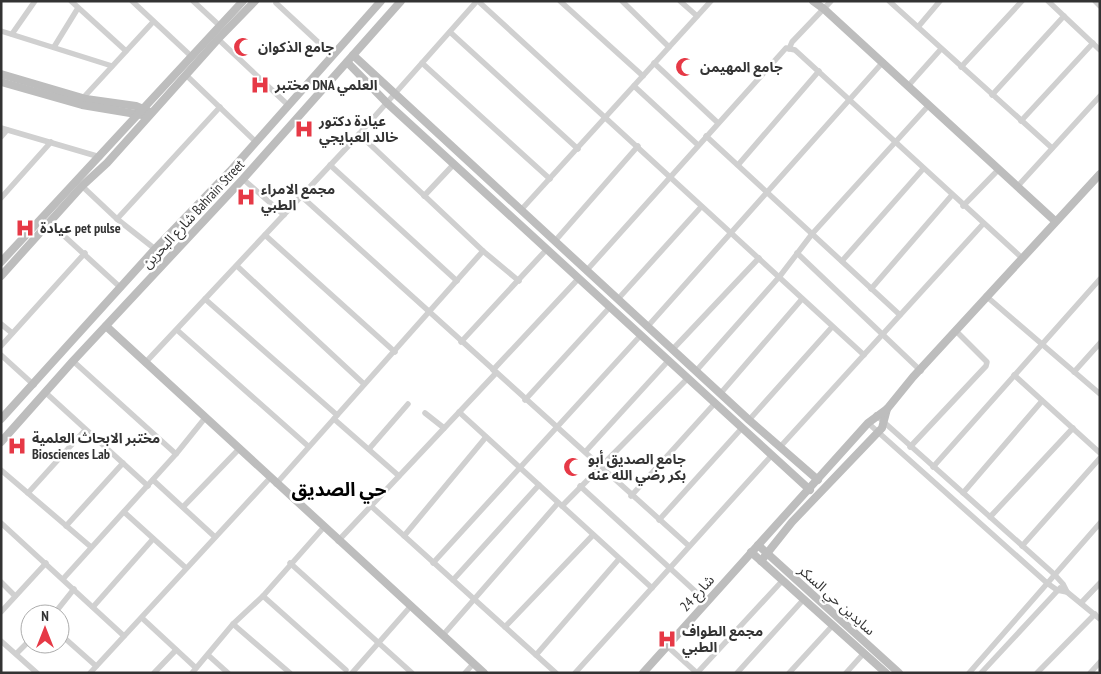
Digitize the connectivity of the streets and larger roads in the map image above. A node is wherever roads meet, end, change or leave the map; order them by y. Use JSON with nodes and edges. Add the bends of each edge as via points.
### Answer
{"nodes":[{"id":1,"x":35,"y":1,"type":"edge"},
{"id":2,"x":71,"y":1,"type":"edge"},
{"id":3,"x":132,"y":1,"type":"edge"},
{"id":4,"x":193,"y":1,"type":"edge"},
{"id":5,"x":243,"y":1,"type":"edge"},
{"id":6,"x":255,"y":1,"type":"edge"},
{"id":7,"x":401,"y":1,"type":"edge"},
{"id":8,"x":477,"y":1,"type":"edge"},
{"id":9,"x":560,"y":1,"type":"edge"},
{"id":10,"x":622,"y":1,"type":"edge"},
{"id":11,"x":680,"y":1,"type":"edge"},
{"id":12,"x":711,"y":1,"type":"edge"},
{"id":13,"x":813,"y":1,"type":"edge"},
{"id":14,"x":831,"y":1,"type":"edge"},
{"id":15,"x":889,"y":1,"type":"edge"},
{"id":16,"x":940,"y":1,"type":"edge"},
{"id":17,"x":1022,"y":1,"type":"edge"},
{"id":18,"x":1048,"y":1,"type":"edge"},
{"id":19,"x":1095,"y":1,"type":"edge"},
{"id":20,"x":276,"y":3,"type":"dead end"},
{"id":21,"x":376,"y":3,"type":"edge"},
{"id":22,"x":1100,"y":6,"type":"edge"},
{"id":23,"x":78,"y":8,"type":"junction"},
{"id":24,"x":824,"y":9,"type":"junction"},
{"id":25,"x":237,"y":13,"type":"junction"},
{"id":26,"x":696,"y":16,"type":"junction"},
{"id":27,"x":1064,"y":16,"type":"junction"},
{"id":28,"x":154,"y":22,"type":"junction"},
{"id":29,"x":220,"y":26,"type":"junction"},
{"id":30,"x":918,"y":27,"type":"junction"},
{"id":31,"x":1,"y":31,"type":"edge"},
{"id":32,"x":450,"y":32,"type":"junction"},
{"id":33,"x":12,"y":34,"type":"junction"},
{"id":34,"x":218,"y":39,"type":"junction"},
{"id":35,"x":1093,"y":43,"type":"junction"},
{"id":36,"x":54,"y":47,"type":"junction"},
{"id":37,"x":669,"y":47,"type":"junction"},
{"id":38,"x":789,"y":49,"type":"junction"},
{"id":39,"x":941,"y":49,"type":"junction"},
{"id":40,"x":1100,"y":50,"type":"edge"},
{"id":41,"x":126,"y":51,"type":"junction"},
{"id":42,"x":332,"y":55,"type":"junction"},
{"id":43,"x":353,"y":55,"type":"junction"},
{"id":44,"x":191,"y":56,"type":"junction"},
{"id":45,"x":346,"y":62,"type":"junction"},
{"id":46,"x":883,"y":62,"type":"junction"},
{"id":47,"x":422,"y":63,"type":"junction"},
{"id":48,"x":654,"y":64,"type":"junction"},
{"id":49,"x":112,"y":66,"type":"junction"},
{"id":50,"x":961,"y":67,"type":"junction"},
{"id":51,"x":819,"y":71,"type":"junction"},
{"id":52,"x":1,"y":74,"type":"edge"},
{"id":53,"x":186,"y":75,"type":"junction"},
{"id":54,"x":643,"y":76,"type":"junction"},
{"id":55,"x":1,"y":82,"type":"edge"},
{"id":56,"x":634,"y":86,"type":"junction"},
{"id":57,"x":908,"y":86,"type":"junction"},
{"id":58,"x":395,"y":94,"type":"junction"},
{"id":59,"x":992,"y":95,"type":"junction"},
{"id":60,"x":1100,"y":96,"type":"edge"},
{"id":61,"x":82,"y":98,"type":"junction"},
{"id":62,"x":850,"y":101,"type":"junction"},
{"id":63,"x":387,"y":103,"type":"junction"},
{"id":64,"x":288,"y":105,"type":"junction"},
{"id":65,"x":929,"y":105,"type":"junction"},
{"id":66,"x":220,"y":107,"type":"junction"},
{"id":67,"x":146,"y":114,"type":"junction"},
{"id":68,"x":605,"y":117,"type":"junction"},
{"id":69,"x":1021,"y":122,"type":"junction"},
{"id":70,"x":718,"y":123,"type":"junction"},
{"id":71,"x":4,"y":129,"type":"edge"},
{"id":72,"x":359,"y":134,"type":"junction"},
{"id":73,"x":706,"y":136,"type":"junction"},
{"id":74,"x":1,"y":137,"type":"edge"},
{"id":75,"x":255,"y":141,"type":"junction"},
{"id":76,"x":52,"y":142,"type":"junction"},
{"id":77,"x":894,"y":142,"type":"junction"},
{"id":78,"x":698,"y":145,"type":"junction"},
{"id":79,"x":638,"y":146,"type":"junction"},
{"id":80,"x":1052,"y":148,"type":"junction"},
{"id":81,"x":578,"y":149,"type":"junction"},
{"id":82,"x":100,"y":157,"type":"junction"},
{"id":83,"x":454,"y":164,"type":"junction"},
{"id":84,"x":330,"y":165,"type":"junction"},
{"id":85,"x":738,"y":165,"type":"junction"},
{"id":86,"x":923,"y":169,"type":"junction"},
{"id":87,"x":999,"y":169,"type":"junction"},
{"id":88,"x":1100,"y":174,"type":"edge"},
{"id":89,"x":668,"y":177,"type":"junction"},
{"id":90,"x":244,"y":179,"type":"junction"},
{"id":91,"x":550,"y":179,"type":"junction"},
{"id":92,"x":82,"y":186,"type":"junction"},
{"id":93,"x":1017,"y":187,"type":"junction"},
{"id":94,"x":768,"y":192,"type":"junction"},
{"id":95,"x":952,"y":195,"type":"junction"},
{"id":96,"x":301,"y":196,"type":"junction"},
{"id":97,"x":424,"y":196,"type":"junction"},
{"id":98,"x":1,"y":198,"type":"edge"},
{"id":99,"x":205,"y":198,"type":"junction"},
{"id":100,"x":964,"y":206,"type":"junction"},
{"id":101,"x":701,"y":207,"type":"junction"},
{"id":102,"x":216,"y":208,"type":"junction"},
{"id":103,"x":521,"y":210,"type":"junction"},
{"id":104,"x":284,"y":215,"type":"junction"},
{"id":105,"x":117,"y":219,"type":"junction"},
{"id":106,"x":1055,"y":221,"type":"junction"},
{"id":107,"x":50,"y":223,"type":"junction"},
{"id":108,"x":983,"y":224,"type":"junction"},
{"id":109,"x":730,"y":233,"type":"junction"},
{"id":110,"x":812,"y":234,"type":"junction"},
{"id":111,"x":265,"y":235,"type":"junction"},
{"id":112,"x":555,"y":241,"type":"junction"},
{"id":113,"x":20,"y":242,"type":"junction"},
{"id":114,"x":26,"y":249,"type":"junction"},
{"id":115,"x":155,"y":249,"type":"junction"},
{"id":116,"x":547,"y":249,"type":"junction"},
{"id":117,"x":483,"y":251,"type":"junction"},
{"id":118,"x":85,"y":253,"type":"junction"},
{"id":119,"x":797,"y":253,"type":"junction"},
{"id":120,"x":1021,"y":257,"type":"junction"},
{"id":121,"x":759,"y":258,"type":"junction"},
{"id":122,"x":1,"y":262,"type":"edge"},
{"id":123,"x":842,"y":262,"type":"junction"},
{"id":124,"x":236,"y":266,"type":"junction"},
{"id":125,"x":587,"y":270,"type":"junction"},
{"id":126,"x":2,"y":274,"type":"edge"},
{"id":127,"x":780,"y":276,"type":"junction"},
{"id":128,"x":579,"y":278,"type":"junction"},
{"id":129,"x":1100,"y":279,"type":"edge"},
{"id":130,"x":457,"y":281,"type":"junction"},
{"id":131,"x":519,"y":281,"type":"junction"},
{"id":132,"x":121,"y":288,"type":"junction"},
{"id":133,"x":871,"y":289,"type":"junction"},
{"id":134,"x":986,"y":296,"type":"junction"},
{"id":135,"x":206,"y":299,"type":"junction"},
{"id":136,"x":618,"y":299,"type":"junction"},
{"id":137,"x":802,"y":299,"type":"junction"},
{"id":138,"x":610,"y":307,"type":"junction"},
{"id":139,"x":430,"y":313,"type":"junction"},
{"id":140,"x":900,"y":315,"type":"junction"},
{"id":141,"x":1,"y":324,"type":"edge"},
{"id":142,"x":106,"y":326,"type":"junction"},
{"id":143,"x":648,"y":326,"type":"junction"},
{"id":144,"x":832,"y":327,"type":"junction"},
{"id":145,"x":177,"y":330,"type":"junction"},
{"id":146,"x":956,"y":331,"type":"junction"},
{"id":147,"x":12,"y":333,"type":"junction"},
{"id":148,"x":883,"y":334,"type":"junction"},
{"id":149,"x":641,"y":335,"type":"junction"},
{"id":150,"x":660,"y":337,"type":"junction"},
{"id":151,"x":461,"y":342,"type":"junction"},
{"id":152,"x":1100,"y":342,"type":"edge"},
{"id":153,"x":1042,"y":344,"type":"junction"},
{"id":154,"x":652,"y":345,"type":"junction"},
{"id":155,"x":1,"y":346,"type":"edge"},
{"id":156,"x":673,"y":349,"type":"junction"},
{"id":157,"x":395,"y":352,"type":"junction"},
{"id":158,"x":1,"y":355,"type":"edge"},
{"id":159,"x":864,"y":355,"type":"junction"},
{"id":160,"x":668,"y":360,"type":"junction"},
{"id":161,"x":73,"y":361,"type":"junction"},
{"id":162,"x":145,"y":363,"type":"junction"},
{"id":163,"x":696,"y":371,"type":"junction"},
{"id":164,"x":920,"y":371,"type":"junction"},
{"id":165,"x":494,"y":372,"type":"junction"},
{"id":166,"x":1074,"y":372,"type":"junction"},
{"id":167,"x":1014,"y":375,"type":"junction"},
{"id":168,"x":688,"y":378,"type":"junction"},
{"id":169,"x":364,"y":384,"type":"junction"},
{"id":170,"x":34,"y":385,"type":"junction"},
{"id":171,"x":46,"y":393,"type":"junction"},
{"id":172,"x":720,"y":394,"type":"junction"},
{"id":173,"x":1100,"y":394,"type":"edge"},
{"id":174,"x":525,"y":400,"type":"junction"},
{"id":175,"x":1042,"y":401,"type":"junction"},
{"id":176,"x":715,"y":402,"type":"junction"},
{"id":177,"x":408,"y":404,"type":"dead end"},
{"id":178,"x":887,"y":409,"type":"junction"},
{"id":179,"x":459,"y":412,"type":"junction"},
{"id":180,"x":425,"y":413,"type":"dead end"},
{"id":181,"x":876,"y":415,"type":"junction"},
{"id":182,"x":335,"y":417,"type":"junction"},
{"id":183,"x":205,"y":418,"type":"junction"},
{"id":184,"x":1,"y":419,"type":"edge"},
{"id":185,"x":749,"y":420,"type":"junction"},
{"id":186,"x":868,"y":423,"type":"junction"},
{"id":187,"x":885,"y":424,"type":"junction"},
{"id":188,"x":555,"y":427,"type":"junction"},
{"id":189,"x":444,"y":428,"type":"junction"},
{"id":190,"x":742,"y":428,"type":"junction"},
{"id":191,"x":1073,"y":428,"type":"junction"},
{"id":192,"x":85,"y":430,"type":"junction"},
{"id":193,"x":879,"y":432,"type":"junction"},
{"id":194,"x":486,"y":437,"type":"junction"},
{"id":195,"x":1,"y":442,"type":"edge"},
{"id":196,"x":308,"y":446,"type":"junction"},
{"id":197,"x":780,"y":447,"type":"junction"},
{"id":198,"x":910,"y":447,"type":"junction"},
{"id":199,"x":369,"y":449,"type":"junction"},
{"id":200,"x":238,"y":450,"type":"junction"},
{"id":201,"x":586,"y":451,"type":"junction"},
{"id":202,"x":1100,"y":453,"type":"edge"},
{"id":203,"x":176,"y":454,"type":"junction"},
{"id":204,"x":772,"y":455,"type":"junction"},
{"id":205,"x":1100,"y":458,"type":"edge"},
{"id":206,"x":123,"y":463,"type":"junction"},
{"id":207,"x":600,"y":465,"type":"junction"},
{"id":208,"x":933,"y":467,"type":"junction"},
{"id":209,"x":519,"y":469,"type":"junction"},
{"id":210,"x":805,"y":469,"type":"junction"},
{"id":211,"x":1,"y":470,"type":"edge"},
{"id":212,"x":399,"y":476,"type":"junction"},
{"id":213,"x":270,"y":478,"type":"junction"},
{"id":214,"x":797,"y":478,"type":"junction"},
{"id":215,"x":153,"y":480,"type":"junction"},
{"id":216,"x":818,"y":480,"type":"junction"},
{"id":217,"x":276,"y":484,"type":"junction"},
{"id":218,"x":539,"y":485,"type":"junction"},
{"id":219,"x":148,"y":486,"type":"junction"},
{"id":220,"x":580,"y":486,"type":"junction"},
{"id":221,"x":810,"y":490,"type":"junction"},
{"id":222,"x":28,"y":493,"type":"junction"},
{"id":223,"x":963,"y":494,"type":"junction"},
{"id":224,"x":631,"y":496,"type":"junction"},
{"id":225,"x":560,"y":504,"type":"junction"},
{"id":226,"x":371,"y":506,"type":"junction"},
{"id":227,"x":182,"y":508,"type":"junction"},
{"id":228,"x":124,"y":512,"type":"junction"},
{"id":229,"x":990,"y":517,"type":"junction"},
{"id":230,"x":659,"y":520,"type":"junction"},
{"id":231,"x":1,"y":523,"type":"edge"},
{"id":232,"x":1100,"y":524,"type":"edge"},
{"id":233,"x":66,"y":526,"type":"junction"},
{"id":234,"x":324,"y":527,"type":"junction"},
{"id":235,"x":593,"y":535,"type":"junction"},
{"id":236,"x":404,"y":536,"type":"junction"},
{"id":237,"x":215,"y":537,"type":"junction"},
{"id":238,"x":153,"y":539,"type":"junction"},
{"id":239,"x":338,"y":541,"type":"junction"},
{"id":240,"x":758,"y":545,"type":"junction"},
{"id":241,"x":689,"y":546,"type":"junction"},
{"id":242,"x":1022,"y":546,"type":"junction"},
{"id":243,"x":91,"y":547,"type":"junction"},
{"id":244,"x":751,"y":552,"type":"junction"},
{"id":245,"x":766,"y":554,"type":"junction"},
{"id":246,"x":619,"y":559,"type":"junction"},
{"id":247,"x":761,"y":561,"type":"junction"},
{"id":248,"x":46,"y":563,"type":"junction"},
{"id":249,"x":290,"y":563,"type":"junction"},
{"id":250,"x":433,"y":563,"type":"junction"},
{"id":251,"x":186,"y":568,"type":"junction"},
{"id":252,"x":670,"y":568,"type":"junction"},
{"id":253,"x":1054,"y":574,"type":"junction"},
{"id":254,"x":64,"y":579,"type":"junction"},
{"id":255,"x":453,"y":580,"type":"junction"},
{"id":256,"x":783,"y":580,"type":"junction"},
{"id":257,"x":1,"y":582,"type":"edge"},
{"id":258,"x":1047,"y":583,"type":"junction"},
{"id":259,"x":1100,"y":583,"type":"edge"},
{"id":260,"x":1063,"y":584,"type":"junction"},
{"id":261,"x":652,"y":588,"type":"junction"},
{"id":262,"x":74,"y":589,"type":"junction"},
{"id":263,"x":1057,"y":590,"type":"junction"},
{"id":264,"x":1067,"y":592,"type":"junction"},
{"id":265,"x":16,"y":596,"type":"junction"},
{"id":266,"x":263,"y":596,"type":"junction"},
{"id":267,"x":804,"y":599,"type":"junction"},
{"id":268,"x":474,"y":601,"type":"junction"},
{"id":269,"x":707,"y":602,"type":"junction"},
{"id":270,"x":1081,"y":603,"type":"junction"},
{"id":271,"x":62,"y":604,"type":"edge"},
{"id":272,"x":93,"y":607,"type":"junction"},
{"id":273,"x":410,"y":607,"type":"junction"},
{"id":274,"x":1,"y":612,"type":"edge"},
{"id":275,"x":1097,"y":616,"type":"edge"},
{"id":276,"x":142,"y":618,"type":"junction"},
{"id":277,"x":233,"y":624,"type":"junction"},
{"id":278,"x":833,"y":625,"type":"junction"},
{"id":279,"x":505,"y":627,"type":"junction"},
{"id":280,"x":443,"y":635,"type":"junction"},
{"id":281,"x":124,"y":636,"type":"junction"},
{"id":282,"x":70,"y":643,"type":"edge"},
{"id":283,"x":379,"y":643,"type":"junction"},
{"id":284,"x":2,"y":644,"type":"edge"},
{"id":285,"x":667,"y":646,"type":"junction"},
{"id":286,"x":176,"y":650,"type":"junction"},
{"id":287,"x":18,"y":653,"type":"joint"},
{"id":288,"x":864,"y":653,"type":"junction"},
{"id":289,"x":208,"y":655,"type":"junction"},
{"id":290,"x":536,"y":655,"type":"junction"},
{"id":291,"x":1100,"y":662,"type":"edge"},
{"id":292,"x":473,"y":664,"type":"junction"},
{"id":293,"x":96,"y":666,"type":"junction"},
{"id":294,"x":346,"y":670,"type":"dead end"},
{"id":295,"x":194,"y":671,"type":"edge"},
{"id":296,"x":35,"y":672,"type":"edge"},
{"id":297,"x":411,"y":672,"type":"edge"},
{"id":298,"x":90,"y":673,"type":"edge"},
{"id":299,"x":154,"y":673,"type":"edge"},
{"id":300,"x":228,"y":673,"type":"edge"},
{"id":301,"x":290,"y":673,"type":"edge"},
{"id":302,"x":352,"y":673,"type":"edge"},
{"id":303,"x":465,"y":673,"type":"edge"},
{"id":304,"x":484,"y":673,"type":"edge"},
{"id":305,"x":556,"y":673,"type":"edge"},
{"id":306,"x":575,"y":673,"type":"edge"},
{"id":307,"x":643,"y":673,"type":"edge"},
{"id":308,"x":697,"y":673,"type":"edge"},
{"id":309,"x":737,"y":673,"type":"edge"},
{"id":310,"x":789,"y":673,"type":"edge"},
{"id":311,"x":846,"y":673,"type":"edge"},
{"id":312,"x":886,"y":673,"type":"edge"},
{"id":313,"x":899,"y":673,"type":"edge"},
{"id":314,"x":969,"y":673,"type":"edge"},
{"id":315,"x":981,"y":673,"type":"edge"},
{"id":316,"x":1037,"y":673,"type":"edge"},
{"id":317,"x":1090,"y":673,"type":"edge"}],
"edges":[{"from":1,"to":33,"type":"street"},
{"from":2,"to":23,"type":"street"},
{"from":3,"to":28,"type":"street"},
{"from":4,"to":29,"type":"street"},
{"from":5,"to":25,"type":"street"},
{"from":6,"to":25,"type":"street"},
{"from":7,"to":43,"type":"street","name":"شارع البحرين Bahrain Street"},
{"from":8,"to":32,"type":"street"},
{"from":8,"to":68,"type":"street"},
{"from":9,"to":54,"type":"street"},
{"from":10,"to":37,"type":"street"},
{"from":11,"to":26,"type":"street"},
{"from":12,"to":26,"type":"street"},
{"from":13,"to":24,"type":"street"},
{"from":14,"to":24,"type":"street"},
{"from":15,"to":30,"type":"street"},
{"from":16,"to":30,"type":"street"},
{"from":17,"to":50,"type":"street"},
{"from":18,"to":27,"type":"street"},
{"from":19,"to":22,"type":"street"},
{"from":20,"to":42,"type":"street"},
{"from":21,"to":42,"type":"street","name":"شارع البحرين Bahrain Street"},
{"from":23,"to":36,"type":"street"},
{"from":23,"to":41,"type":"street"},
{"from":24,"to":38,"type":"street"},
{"from":24,"to":46,"type":"street"},
{"from":25,"to":29,"type":"street"},
{"from":25,"to":34,"type":"street"},
{"from":26,"to":37,"type":"street"},
{"from":27,"to":35,"type":"street"},
{"from":27,"to":59,"type":"street"},
{"from":28,"to":41,"type":"street"},
{"from":28,"to":44,"type":"street"},
{"from":29,"to":44,"type":"street"},
{"from":30,"to":39,"type":"street"},
{"from":31,"to":33,"type":"street"},
{"from":32,"to":47,"type":"street"},
{"from":32,"to":81,"type":"street"},
{"from":33,"to":36,"type":"street"},
{"from":34,"to":53,"type":"street"},
{"from":34,"to":64,"type":"street"},
{"from":35,"to":40,"type":"street"},
{"from":35,"to":69,"type":"street"},
{"from":36,"to":49,"type":"street"},
{"from":37,"to":48,"type":"street"},
{"from":38,"to":51,"type":"street","via":[[795,50]]},
{"from":38,"to":70,"type":"street","via":[[786,48]]},
{"from":39,"to":50,"type":"street"},
{"from":39,"to":57,"type":"street"},
{"from":41,"to":49,"type":"street"},
{"from":42,"to":64,"type":"street","name":"شارع البحرين Bahrain Street"},
{"from":43,"to":45,"type":"street","name":"شارع البحرين Bahrain Street"},
{"from":43,"to":58,"type":"street"},
{"from":44,"to":67,"type":"street"},
{"from":45,"to":63,"type":"street"},
{"from":45,"to":90,"type":"street","name":"شارع البحرين Bahrain Street"},
{"from":46,"to":57,"type":"street"},
{"from":46,"to":62,"type":"street"},
{"from":47,"to":58,"type":"street"},
{"from":47,"to":91,"type":"street"},
{"from":48,"to":54,"type":"street"},
{"from":48,"to":70,"type":"street"},
{"from":49,"to":61,"type":"street"},
{"from":50,"to":59,"type":"street"},
{"from":51,"to":62,"type":"street"},
{"from":51,"to":85,"type":"street"},
{"from":52,"to":61,"type":"street"},
{"from":53,"to":66,"type":"street"},
{"from":53,"to":67,"type":"street"},
{"from":54,"to":56,"type":"street"},
{"from":55,"to":67,"type":"street","via":[[82,105]]},
{"from":56,"to":68,"type":"street"},
{"from":56,"to":78,"type":"street"},
{"from":57,"to":65,"type":"street"},
{"from":58,"to":63,"type":"street"},
{"from":58,"to":103,"type":"street"},
{"from":59,"to":69,"type":"street"},
{"from":60,"to":80,"type":"street"},
{"from":61,"to":67,"type":"street"},
{"from":62,"to":77,"type":"street"},
{"from":62,"to":94,"type":"street"},
{"from":63,"to":72,"type":"street"},
{"from":63,"to":83,"type":"street"},
{"from":64,"to":75,"type":"street","name":"شارع البحرين Bahrain Street"},
{"from":65,"to":77,"type":"street"},
{"from":65,"to":87,"type":"street"},
{"from":66,"to":75,"type":"street"},
{"from":66,"to":105,"type":"street"},
{"from":67,"to":82,"type":"street"},
{"from":67,"to":92,"type":"street","via":[[107,163]]},
{"from":68,"to":79,"type":"street"},
{"from":68,"to":81,"type":"street"},
{"from":69,"to":80,"type":"street"},
{"from":70,"to":73,"type":"street"},
{"from":71,"to":74,"type":"street"},
{"from":71,"to":76,"type":"street"},
{"from":72,"to":84,"type":"street"},
{"from":72,"to":97,"type":"street"},
{"from":73,"to":78,"type":"street"},
{"from":73,"to":85,"type":"street"},
{"from":75,"to":99,"type":"street","name":"شارع البحرين Bahrain Street"},
{"from":76,"to":82,"type":"street"},
{"from":76,"to":98,"type":"street"},
{"from":77,"to":86,"type":"street"},
{"from":77,"to":110,"type":"street"},
{"from":78,"to":89,"type":"street"},
{"from":79,"to":89,"type":"street"},
{"from":79,"to":112,"type":"street"},
{"from":80,"to":93,"type":"street"},
{"from":81,"to":91,"type":"street"},
{"from":82,"to":113,"type":"street"},
{"from":83,"to":97,"type":"street"},
{"from":83,"to":116,"type":"street"},
{"from":84,"to":96,"type":"street"},
{"from":84,"to":130,"type":"street"},
{"from":85,"to":94,"type":"street"},
{"from":86,"to":95,"type":"street"},
{"from":86,"to":123,"type":"street"},
{"from":87,"to":93,"type":"street"},
{"from":87,"to":100,"type":"street"},
{"from":88,"to":106,"type":"street"},
{"from":89,"to":101,"type":"street"},
{"from":89,"to":125,"type":"street"},
{"from":90,"to":102,"type":"street","name":"شارع البحرين Bahrain Street"},
{"from":90,"to":104,"type":"street"},
{"from":91,"to":103,"type":"street"},
{"from":92,"to":105,"type":"street"},
{"from":92,"to":107,"type":"street"},
{"from":93,"to":106,"type":"street"},
{"from":94,"to":109,"type":"street"},
{"from":94,"to":110,"type":"street"},
{"from":95,"to":100,"type":"street"},
{"from":95,"to":133,"type":"street"},
{"from":96,"to":104,"type":"street"},
{"from":96,"to":139,"type":"street"},
{"from":97,"to":117,"type":"street"},
{"from":99,"to":102,"type":"street"},
{"from":99,"to":115,"type":"street","name":"شارع البحرين Bahrain Street"},
{"from":100,"to":108,"type":"street"},
{"from":101,"to":109,"type":"street"},
{"from":101,"to":136,"type":"street"},
{"from":102,"to":142,"type":"street","name":"شارع البحرين Bahrain Street"},
{"from":103,"to":112,"type":"street"},
{"from":104,"to":111,"type":"street"},
{"from":105,"to":115,"type":"street"},
{"from":106,"to":120,"type":"street"},
{"from":107,"to":114,"type":"street"},
{"from":107,"to":118,"type":"street"},
{"from":108,"to":120,"type":"street"},
{"from":108,"to":140,"type":"street"},
{"from":109,"to":121,"type":"street"},
{"from":109,"to":143,"type":"street"},
{"from":110,"to":119,"type":"street"},
{"from":110,"to":123,"type":"street"},
{"from":111,"to":124,"type":"street"},
{"from":111,"to":157,"type":"street"},
{"from":112,"to":125,"type":"street"},
{"from":113,"to":114,"type":"street"},
{"from":113,"to":122,"type":"street"},
{"from":114,"to":126,"type":"street"},
{"from":115,"to":132,"type":"street","name":"شارع البحرين Bahrain Street"},
{"from":116,"to":128,"type":"street"},
{"from":116,"to":131,"type":"street"},
{"from":117,"to":130,"type":"street"},
{"from":117,"to":131,"type":"street"},
{"from":118,"to":132,"type":"street"},
{"from":118,"to":147,"type":"street"},
{"from":119,"to":127,"type":"street"},
{"from":119,"to":148,"type":"street"},
{"from":120,"to":134,"type":"street"},
{"from":121,"to":127,"type":"street"},
{"from":121,"to":156,"type":"street"},
{"from":123,"to":133,"type":"street"},
{"from":124,"to":135,"type":"street"},
{"from":124,"to":169,"type":"street"},
{"from":125,"to":136,"type":"street"},
{"from":127,"to":137,"type":"street"},
{"from":127,"to":163,"type":"street"},
{"from":128,"to":138,"type":"street"},
{"from":128,"to":165,"type":"street"},
{"from":129,"to":153,"type":"street"},
{"from":130,"to":139,"type":"street"},
{"from":131,"to":151,"type":"street"},
{"from":132,"to":170,"type":"street","name":"شارع البحرين Bahrain Street"},
{"from":133,"to":140,"type":"street"},
{"from":134,"to":146,"type":"street"},
{"from":134,"to":153,"type":"street"},
{"from":135,"to":145,"type":"street"},
{"from":135,"to":182,"type":"street"},
{"from":136,"to":143,"type":"street"},
{"from":137,"to":144,"type":"street"},
{"from":137,"to":172,"type":"street"},
{"from":138,"to":149,"type":"street"},
{"from":138,"to":174,"type":"street"},
{"from":139,"to":151,"type":"street"},
{"from":139,"to":157,"type":"street"},
{"from":140,"to":148,"type":"street"},
{"from":141,"to":147,"type":"street"},
{"from":142,"to":161,"type":"street","name":"شارع البحرين Bahrain Street"},
{"from":142,"to":162,"type":"street"},
{"from":143,"to":150,"type":"street"},
{"from":144,"to":159,"type":"street"},
{"from":144,"to":185,"type":"street"},
{"from":145,"to":162,"type":"street"},
{"from":145,"to":196,"type":"street"},
{"from":146,"to":164,"type":"street"},
{"from":146,"to":198,"type":"street","via":[[987,362],[986,366]]},
{"from":147,"to":155,"type":"street"},
{"from":148,"to":159,"type":"street"},
{"from":148,"to":164,"type":"street"},
{"from":149,"to":154,"type":"street"},
{"from":149,"to":188,"type":"street"},
{"from":150,"to":154,"type":"street"},
{"from":150,"to":156,"type":"street"},
{"from":151,"to":165,"type":"street"},
{"from":152,"to":166,"type":"street"},
{"from":153,"to":166,"type":"street"},
{"from":153,"to":167,"type":"street"},
{"from":154,"to":160,"type":"street"},
{"from":156,"to":163,"type":"street"},
{"from":157,"to":169,"type":"street"},
{"from":158,"to":170,"type":"street"},
{"from":159,"to":197,"type":"street"},
{"from":160,"to":168,"type":"street"},
{"from":160,"to":201,"type":"street"},
{"from":161,"to":171,"type":"street","name":"شارع البحرين Bahrain Street"},
{"from":161,"to":203,"type":"street"},
{"from":162,"to":183,"type":"street"},
{"from":163,"to":172,"type":"street"},
{"from":164,"to":178,"type":"street"},
{"from":165,"to":174,"type":"street"},
{"from":165,"to":179,"type":"street"},
{"from":166,"to":173,"type":"street"},
{"from":167,"to":175,"type":"street"},
{"from":167,"to":208,"type":"street"},
{"from":168,"to":176,"type":"street"},
{"from":168,"to":207,"type":"street"},
{"from":169,"to":182,"type":"street"},
{"from":170,"to":184,"type":"street","name":"شارع البحرين Bahrain Street"},
{"from":171,"to":192,"type":"street"},
{"from":171,"to":195,"type":"street","name":"شارع البحرين Bahrain Street"},
{"from":172,"to":185,"type":"street"},
{"from":174,"to":188,"type":"street"},
{"from":175,"to":191,"type":"street"},
{"from":175,"to":223,"type":"street"},
{"from":176,"to":190,"type":"street"},
{"from":176,"to":224,"type":"street"},
{"from":177,"to":199,"type":"street"},
{"from":178,"to":181,"type":"street","name":"شارع 24"},
{"from":178,"to":187,"type":"street"},
{"from":179,"to":189,"type":"street"},
{"from":179,"to":194,"type":"street"},
{"from":180,"to":189,"type":"street"},
{"from":181,"to":186,"type":"street","name":"شارع 24"},
{"from":181,"to":187,"type":"street"},
{"from":182,"to":196,"type":"street"},
{"from":182,"to":199,"type":"street"},
{"from":183,"to":200,"type":"street"},
{"from":183,"to":203,"type":"street"},
{"from":185,"to":197,"type":"street"},
{"from":186,"to":193,"type":"street"},
{"from":186,"to":216,"type":"street","name":"شارع 24"},
{"from":187,"to":193,"type":"street"},
{"from":187,"to":198,"type":"street"},
{"from":188,"to":201,"type":"street"},
{"from":188,"to":209,"type":"street"},
{"from":189,"to":212,"type":"street"},
{"from":190,"to":204,"type":"street"},
{"from":190,"to":230,"type":"street"},
{"from":191,"to":202,"type":"street"},
{"from":191,"to":229,"type":"street"},
{"from":192,"to":206,"type":"street"},
{"from":192,"to":222,"type":"street"},
{"from":193,"to":245,"type":"street","via":[[792,522]]},
{"from":193,"to":258,"type":"street"},
{"from":194,"to":209,"type":"street"},
{"from":194,"to":236,"type":"street"},
{"from":196,"to":217,"type":"street"},
{"from":197,"to":210,"type":"street"},
{"from":198,"to":208,"type":"street"},
{"from":199,"to":212,"type":"street"},
{"from":200,"to":213,"type":"street"},
{"from":200,"to":227,"type":"street"},
{"from":201,"to":207,"type":"street"},
{"from":203,"to":215,"type":"street"},
{"from":204,"to":214,"type":"street"},
{"from":204,"to":241,"type":"street"},
{"from":205,"to":242,"type":"street"},
{"from":206,"to":219,"type":"street"},
{"from":206,"to":233,"type":"street"},
{"from":207,"to":220,"type":"street"},
{"from":207,"to":224,"type":"street"},
{"from":208,"to":223,"type":"street"},
{"from":209,"to":218,"type":"street"},
{"from":209,"to":250,"type":"street"},
{"from":210,"to":214,"type":"street"},
{"from":210,"to":216,"type":"street"},
{"from":211,"to":222,"type":"street"},
{"from":212,"to":226,"type":"street"},
{"from":213,"to":217,"type":"street"},
{"from":213,"to":237,"type":"street"},
{"from":214,"to":221,"type":"street"},
{"from":215,"to":219,"type":"street"},
{"from":215,"to":227,"type":"street"},
{"from":216,"to":221,"type":"street","name":"شارع 24"},
{"from":217,"to":234,"type":"street"},
{"from":218,"to":225,"type":"street"},
{"from":218,"to":255,"type":"street"},
{"from":219,"to":228,"type":"street"},
{"from":220,"to":225,"type":"street"},
{"from":220,"to":252,"type":"street"},
{"from":221,"to":240,"type":"street","name":"شارع 24"},
{"from":222,"to":233,"type":"street"},
{"from":223,"to":229,"type":"street"},
{"from":224,"to":230,"type":"street"},
{"from":225,"to":235,"type":"street"},
{"from":225,"to":268,"type":"street"},
{"from":226,"to":236,"type":"street"},
{"from":226,"to":239,"type":"street"},
{"from":227,"to":237,"type":"street"},
{"from":228,"to":238,"type":"street"},
{"from":228,"to":243,"type":"street"},
{"from":229,"to":242,"type":"street"},
{"from":230,"to":241,"type":"street"},
{"from":231,"to":248,"type":"street"},
{"from":232,"to":253,"type":"street"},
{"from":233,"to":243,"type":"street"},
{"from":234,"to":239,"type":"street"},
{"from":234,"to":249,"type":"street"},
{"from":235,"to":246,"type":"street"},
{"from":235,"to":279,"type":"street"},
{"from":236,"to":250,"type":"street"},
{"from":237,"to":251,"type":"street"},
{"from":238,"to":251,"type":"street"},
{"from":238,"to":272,"type":"street"},
{"from":239,"to":273,"type":"street"},
{"from":240,"to":244,"type":"street","name":"شارع 24"},
{"from":240,"to":245,"type":"street","name":"سايدين حي السكر"},
{"from":241,"to":252,"type":"street"},
{"from":242,"to":253,"type":"street"},
{"from":243,"to":254,"type":"street"},
{"from":244,"to":247,"type":"street","name":"سايدين حي السكر"},
{"from":244,"to":269,"type":"street","name":"شارع 24"},
{"from":245,"to":247,"type":"street"},
{"from":245,"to":313,"type":"street","name":"سايدين حي السكر"},
{"from":246,"to":261,"type":"street"},
{"from":246,"to":290,"type":"street"},
{"from":247,"to":256,"type":"street","name":"سايدين حي السكر"},
{"from":248,"to":254,"type":"street"},
{"from":248,"to":265,"type":"street"},
{"from":249,"to":266,"type":"street"},
{"from":249,"to":283,"type":"street"},
{"from":250,"to":255,"type":"street"},
{"from":251,"to":276,"type":"street"},
{"from":252,"to":261,"type":"street"},
{"from":252,"to":269,"type":"street"},
{"from":253,"to":258,"type":"street"},
{"from":253,"to":260,"type":"street"},
{"from":254,"to":262,"type":"street"},
{"from":255,"to":268,"type":"street"},
{"from":256,"to":267,"type":"street","name":"سايدين حي السكر"},
{"from":256,"to":308,"type":"street"},
{"from":257,"to":265,"type":"street"},
{"from":258,"to":263,"type":"street"},
{"from":258,"to":314,"type":"street"},
{"from":259,"to":270,"type":"street"},
{"from":260,"to":263,"type":"street"},
{"from":260,"to":264,"type":"street"},
{"from":261,"to":306,"type":"street"},
{"from":262,"to":271,"type":"street"},
{"from":262,"to":272,"type":"street"},
{"from":263,"to":264,"type":"street"},
{"from":263,"to":315,"type":"street"},
{"from":264,"to":270,"type":"street"},
{"from":265,"to":274,"type":"street"},
{"from":266,"to":277,"type":"street"},
{"from":266,"to":294,"type":"street"},
{"from":267,"to":278,"type":"street","name":"سايدين حي السكر"},
{"from":267,"to":309,"type":"street"},
{"from":268,"to":279,"type":"street"},
{"from":268,"to":280,"type":"street"},
{"from":269,"to":285,"type":"street","name":"شارع 24"},
{"from":270,"to":275,"type":"street"},
{"from":272,"to":281,"type":"street"},
{"from":273,"to":280,"type":"street"},
{"from":273,"to":283,"type":"street"},
{"from":275,"to":316,"type":"street"},
{"from":276,"to":281,"type":"street"},
{"from":276,"to":286,"type":"street"},
{"from":277,"to":289,"type":"street"},
{"from":277,"to":301,"type":"street"},
{"from":278,"to":288,"type":"street","name":"سايدين حي السكر"},
{"from":278,"to":310,"type":"street"},
{"from":279,"to":290,"type":"street"},
{"from":280,"to":292,"type":"street"},
{"from":281,"to":293,"type":"street"},
{"from":282,"to":293,"type":"street"},
{"from":283,"to":297,"type":"street"},
{"from":283,"to":302,"type":"street"},
{"from":284,"to":287,"type":"street"},
{"from":285,"to":307,"type":"street","name":"شارع 24"},
{"from":285,"to":308,"type":"street"},
{"from":286,"to":295,"type":"street"},
{"from":286,"to":299,"type":"street"},
{"from":287,"to":296,"type":"street"},
{"from":288,"to":311,"type":"street"},
{"from":288,"to":312,"type":"street","name":"سايدين حي السكر"},
{"from":289,"to":295,"type":"street"},
{"from":289,"to":300,"type":"street"},
{"from":290,"to":305,"type":"street"},
{"from":291,"to":317,"type":"street"},
{"from":292,"to":303,"type":"street"},
{"from":292,"to":304,"type":"street"},
{"from":293,"to":298,"type":"street"}]}
